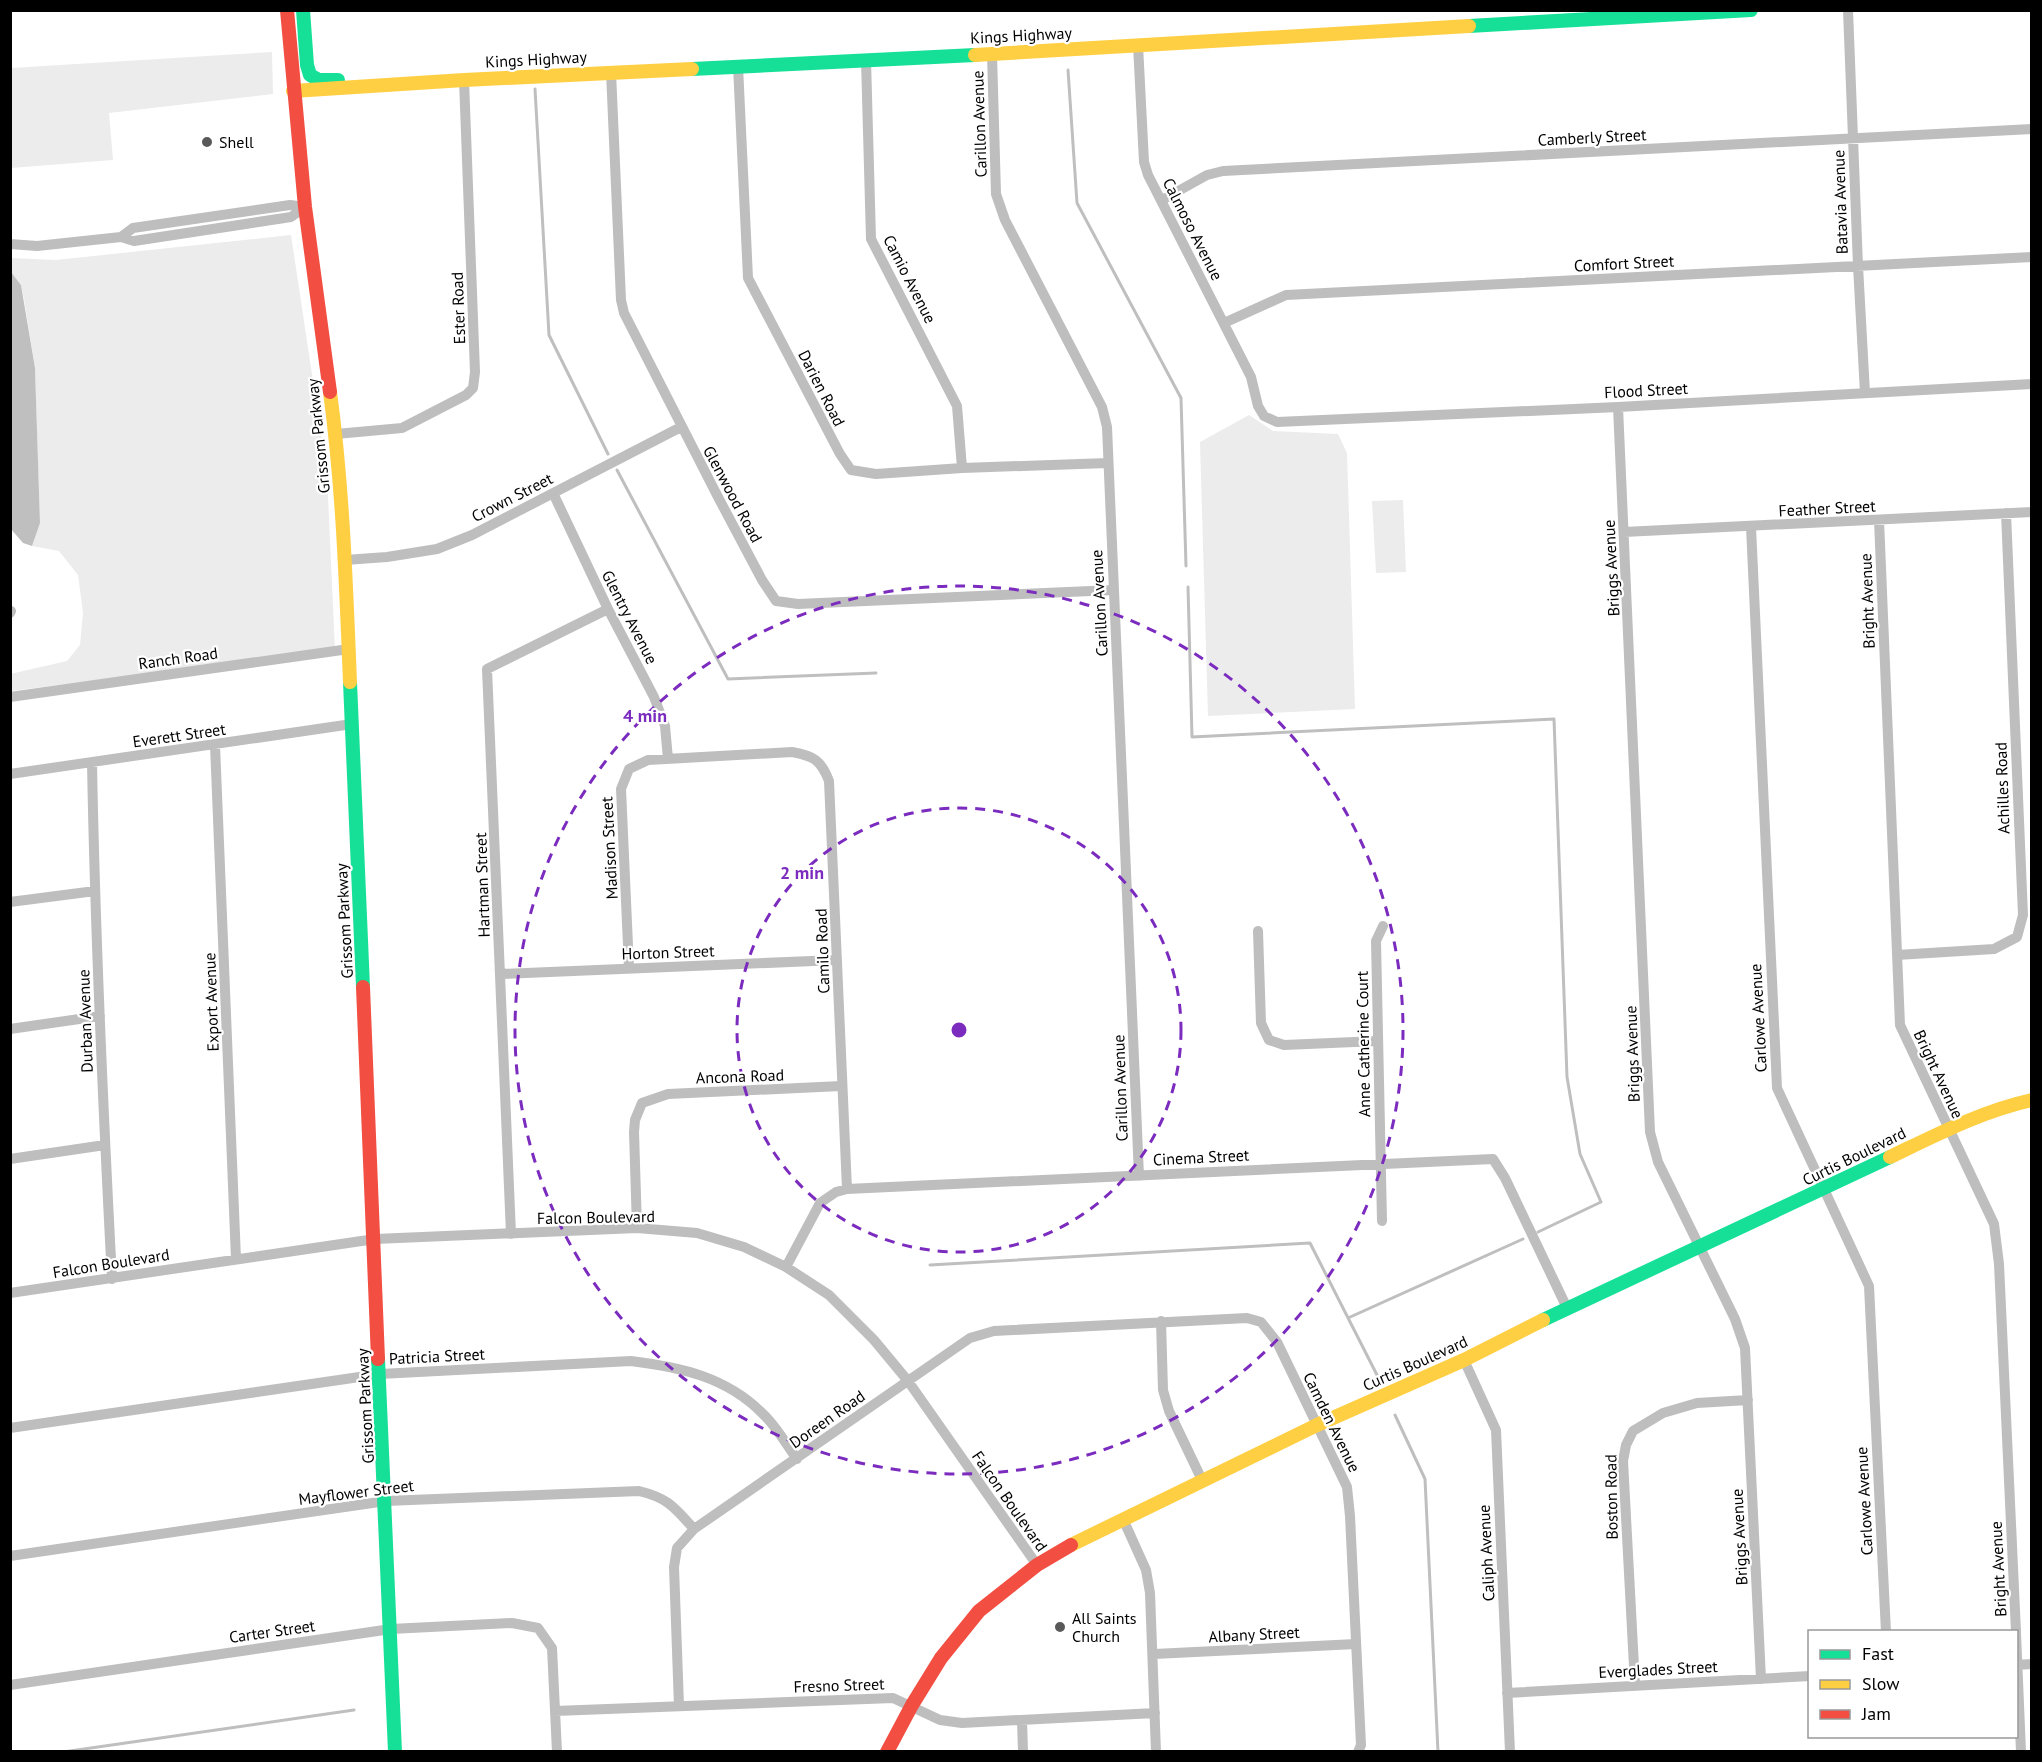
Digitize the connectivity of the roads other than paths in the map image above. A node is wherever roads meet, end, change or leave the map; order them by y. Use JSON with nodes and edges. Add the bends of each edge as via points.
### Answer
{"nodes":[{"id":1,"x":287,"y":10,"type":"edge"},
{"id":2,"x":298,"y":10,"type":"edge"},
{"id":3,"x":303,"y":10,"type":"edge"},
{"id":4,"x":1751,"y":10,"type":"edge"},
{"id":5,"x":1848,"y":10,"type":"edge"},
{"id":6,"x":1138,"y":45,"type":"junction"},
{"id":7,"x":992,"y":54,"type":"junction"},
{"id":8,"x":866,"y":60,"type":"junction"},
{"id":9,"x":738,"y":66,"type":"junction"},
{"id":10,"x":611,"y":72,"type":"junction"},
{"id":11,"x":464,"y":80,"type":"junction"},
{"id":12,"x":393,"y":84,"type":"junction"},
{"id":13,"x":292,"y":91,"type":"junction"},
{"id":14,"x":2031,"y":129,"type":"edge"},
{"id":15,"x":1852,"y":138,"type":"junction"},
{"id":16,"x":1162,"y":200,"type":"junction"},
{"id":17,"x":305,"y":207,"type":"junction"},
{"id":18,"x":10,"y":244,"type":"edge"},
{"id":19,"x":2031,"y":257,"type":"edge"},
{"id":20,"x":1858,"y":266,"type":"junction"},
{"id":21,"x":1224,"y":323,"type":"junction"},
{"id":22,"x":2031,"y":384,"type":"edge"},
{"id":23,"x":1866,"y":393,"type":"junction"},
{"id":24,"x":1617,"y":407,"type":"junction"},
{"id":25,"x":1264,"y":416,"type":"joint"},
{"id":26,"x":681,"y":427,"type":"junction"},
{"id":27,"x":336,"y":434,"type":"junction"},
{"id":28,"x":1108,"y":463,"type":"junction"},
{"id":29,"x":962,"y":468,"type":"junction"},
{"id":30,"x":553,"y":493,"type":"junction"},
{"id":31,"x":2031,"y":512,"type":"edge"},
{"id":32,"x":2006,"y":513,"type":"junction"},
{"id":33,"x":1879,"y":520,"type":"junction"},
{"id":34,"x":1752,"y":526,"type":"junction"},
{"id":35,"x":1624,"y":532,"type":"junction"},
{"id":36,"x":345,"y":560,"type":"junction"},
{"id":37,"x":1114,"y":590,"type":"junction"},
{"id":38,"x":608,"y":609,"type":"junction"},
{"id":39,"x":349,"y":649,"type":"junction"},
{"id":40,"x":10,"y":697,"type":"edge"},
{"id":41,"x":352,"y":724,"type":"junction"},
{"id":42,"x":215,"y":745,"type":"junction"},
{"id":43,"x":668,"y":759,"type":"junction"},
{"id":44,"x":92,"y":762,"type":"junction"},
{"id":45,"x":10,"y":774,"type":"edge"},
{"id":46,"x":94,"y":891,"type":"junction"},
{"id":47,"x":10,"y":902,"type":"edge"},
{"id":48,"x":1383,"y":926,"type":"dead end"},
{"id":49,"x":1258,"y":931,"type":"dead end"},
{"id":50,"x":1897,"y":955,"type":"junction"},
{"id":51,"x":837,"y":960,"type":"junction"},
{"id":52,"x":629,"y":968,"type":"junction"},
{"id":53,"x":501,"y":974,"type":"junction"},
{"id":54,"x":100,"y":1016,"type":"junction"},
{"id":55,"x":10,"y":1029,"type":"edge"},
{"id":56,"x":1378,"y":1041,"type":"junction"},
{"id":57,"x":841,"y":1086,"type":"junction"},
{"id":58,"x":2031,"y":1100,"type":"edge"},
{"id":59,"x":1948,"y":1129,"type":"junction"},
{"id":60,"x":105,"y":1145,"type":"junction"},
{"id":61,"x":10,"y":1159,"type":"edge"},
{"id":62,"x":1382,"y":1163,"type":"junction"},
{"id":63,"x":1138,"y":1176,"type":"junction"},
{"id":64,"x":847,"y":1189,"type":"junction"},
{"id":65,"x":1824,"y":1189,"type":"junction"},
{"id":66,"x":1382,"y":1221,"type":"dead end"},
{"id":67,"x":636,"y":1228,"type":"junction"},
{"id":68,"x":511,"y":1234,"type":"junction"},
{"id":69,"x":375,"y":1239,"type":"junction"},
{"id":70,"x":1700,"y":1246,"type":"junction"},
{"id":71,"x":236,"y":1259,"type":"junction"},
{"id":72,"x":786,"y":1267,"type":"junction"},
{"id":73,"x":112,"y":1279,"type":"junction"},
{"id":74,"x":10,"y":1293,"type":"edge"},
{"id":75,"x":1567,"y":1308,"type":"junction"},
{"id":76,"x":1161,"y":1321,"type":"junction"},
{"id":77,"x":1464,"y":1360,"type":"junction"},
{"id":78,"x":380,"y":1374,"type":"junction"},
{"id":79,"x":908,"y":1381,"type":"junction"},
{"id":80,"x":1748,"y":1400,"type":"junction"},
{"id":81,"x":1317,"y":1425,"type":"junction"},
{"id":82,"x":10,"y":1428,"type":"edge"},
{"id":83,"x":797,"y":1459,"type":"junction"},
{"id":84,"x":1202,"y":1480,"type":"junction"},
{"id":85,"x":386,"y":1501,"type":"junction"},
{"id":86,"x":1123,"y":1519,"type":"junction"},
{"id":87,"x":694,"y":1528,"type":"junction"},
{"id":88,"x":10,"y":1556,"type":"edge"},
{"id":89,"x":1036,"y":1565,"type":"junction"},
{"id":90,"x":391,"y":1629,"type":"junction"},
{"id":91,"x":1886,"y":1630,"type":"edge"},
{"id":92,"x":2016,"y":1630,"type":"edge"},
{"id":93,"x":1356,"y":1644,"type":"junction"},
{"id":94,"x":1154,"y":1654,"type":"junction"},
{"id":95,"x":1808,"y":1676,"type":"edge"},
{"id":96,"x":1761,"y":1679,"type":"junction"},
{"id":97,"x":10,"y":1685,"type":"edge"},
{"id":98,"x":1635,"y":1685,"type":"junction"},
{"id":99,"x":2018,"y":1687,"type":"edge"},
{"id":100,"x":1507,"y":1693,"type":"junction"},
{"id":101,"x":912,"y":1705,"type":"junction"},
{"id":102,"x":679,"y":1706,"type":"junction"},
{"id":103,"x":555,"y":1711,"type":"junction"},
{"id":104,"x":1155,"y":1713,"type":"junction"},
{"id":105,"x":1022,"y":1720,"type":"junction"},
{"id":106,"x":395,"y":1752,"type":"edge"},
{"id":107,"x":556,"y":1752,"type":"edge"},
{"id":108,"x":886,"y":1752,"type":"edge"},
{"id":109,"x":1023,"y":1752,"type":"edge"},
{"id":110,"x":1156,"y":1752,"type":"edge"},
{"id":111,"x":1358,"y":1752,"type":"edge"},
{"id":112,"x":1510,"y":1752,"type":"edge"},
{"id":113,"x":2021,"y":1752,"type":"edge"}],
"edges":[{"from":1,"to":13,"type":"street","name":"Grissom Parkway"},
{"from":2,"to":13,"type":"street","name":"Grissom Parkway"},
{"from":3,"to":12,"type":"street","via":[[310,75],[319,80],[376,79]]},
{"from":4,"to":6,"type":"street","name":"Kings Highway"},
{"from":5,"to":15,"type":"street","name":"Batavia Avenue"},
{"from":6,"to":7,"type":"street","name":"Kings Highway"},
{"from":6,"to":16,"type":"street","name":"Calmoso Avenue","via":[[1144,162]]},
{"from":7,"to":8,"type":"street","name":"Kings Highway"},
{"from":7,"to":28,"type":"street","name":"Carillon Avenue","via":[[996,194],[1005,220],[1102,407]]},
{"from":8,"to":9,"type":"street","name":"Kings Highway"},
{"from":8,"to":29,"type":"street","name":"Camio Avenue","via":[[871,239],[957,406]]},
{"from":9,"to":10,"type":"street","name":"Kings Highway"},
{"from":9,"to":29,"type":"street","name":"Darien Road","via":[[748,278],[840,454],[851,470],[876,474]]},
{"from":10,"to":11,"type":"street","name":"Kings Highway"},
{"from":10,"to":26,"type":"street","name":"Glenwood Road","via":[[621,300]]},
{"from":11,"to":12,"type":"street","name":"Kings Highway"},
{"from":11,"to":27,"type":"street","name":"Ester Road","via":[[473,387],[466,395],[402,428]]},
{"from":12,"to":13,"type":"street","name":"Kings Highway"},
{"from":13,"to":17,"type":"street","name":"Grissom Parkway"},
{"from":14,"to":15,"type":"street","name":"Camberly Street"},
{"from":15,"to":16,"type":"street","name":"Camberly Street","via":[[1223,171],[1207,175]]},
{"from":15,"to":20,"type":"street","name":"Batavia Avenue"},
{"from":16,"to":21,"type":"street","name":"Calmoso Avenue"},
{"from":17,"to":18,"type":"street","via":[[290,205],[133,228],[121,237],[37,246]]},
{"from":17,"to":27,"type":"street","name":"Grissom Parkway"},
{"from":19,"to":20,"type":"street","name":"Comfort Street"},
{"from":20,"to":21,"type":"street","name":"Comfort Street","via":[[1286,295]]},
{"from":20,"to":23,"type":"street","name":"Batavia Avenue"},
{"from":21,"to":25,"type":"street","name":"Calmoso Avenue","via":[[1251,377]]},
{"from":22,"to":23,"type":"street","name":"Flood Street"},
{"from":23,"to":24,"type":"street","name":"Flood Street"},
{"from":24,"to":25,"type":"street","name":"Flood Street","via":[[1277,422]]},
{"from":24,"to":35,"type":"street","name":"Briggs Avenue"},
{"from":26,"to":30,"type":"street","name":"Crown Street"},
{"from":26,"to":37,"type":"street","name":"Glenwood Road","via":[[776,601],[798,604]]},
{"from":27,"to":36,"type":"street","name":"Grissom Parkway"},
{"from":28,"to":29,"type":"street","name":"Darien Road"},
{"from":28,"to":37,"type":"street","name":"Carillon Avenue"},
{"from":30,"to":36,"type":"street","name":"Crown Street","via":[[437,549]]},
{"from":30,"to":38,"type":"street","name":"Glentry Avenue"},
{"from":31,"to":32,"type":"street","name":"Feather Street"},
{"from":32,"to":33,"type":"street","name":"Feather Street"},
{"from":32,"to":50,"type":"street","name":"Achilles Road","via":[[2023,915],[2017,937],[1994,949]]},
{"from":33,"to":34,"type":"street","name":"Feather Street"},
{"from":33,"to":50,"type":"street","name":"Bright Avenue"},
{"from":34,"to":35,"type":"street","name":"Feather Street"},
{"from":34,"to":65,"type":"street","name":"Carlowe Avenue","via":[[1777,1088]]},
{"from":35,"to":70,"type":"street","name":"Briggs Avenue","via":[[1650,1132],[1658,1162]]},
{"from":36,"to":39,"type":"street","name":"Grissom Parkway"},
{"from":37,"to":63,"type":"street","name":"Carillon Avenue"},
{"from":38,"to":43,"type":"street","name":"Glentry Avenue","via":[[654,697],[665,726]]},
{"from":38,"to":53,"type":"street","name":"Hartman Street","via":[[487,669]]},
{"from":39,"to":40,"type":"street","name":"Ranch Road"},
{"from":39,"to":41,"type":"street","name":"Grissom Parkway"},
{"from":41,"to":42,"type":"street","name":"Everett Street"},
{"from":41,"to":69,"type":"street","name":"Grissom Parkway"},
{"from":42,"to":44,"type":"street","name":"Everett Street"},
{"from":42,"to":71,"type":"street","name":"Export Avenue"},
{"from":43,"to":51,"type":"street","name":"Camilo Road","via":[[792,752],[808,755],[824,766],[829,781]]},
{"from":43,"to":52,"type":"street","name":"Madison Street","via":[[648,760],[629,769],[621,789]]},
{"from":44,"to":45,"type":"street","name":"Everett Street"},
{"from":44,"to":46,"type":"street","name":"Durban Avenue"},
{"from":46,"to":47,"type":"street"},
{"from":46,"to":54,"type":"street","name":"Durban Avenue"},
{"from":48,"to":56,"type":"street","name":"Anne Catherine Court","via":[[1376,941]]},
{"from":49,"to":56,"type":"street","via":[[1261,1023],[1269,1040],[1284,1045]]},
{"from":50,"to":59,"type":"street","name":"Bright Avenue","via":[[1900,1025]]},
{"from":51,"to":52,"type":"street","name":"Horton Street"},
{"from":51,"to":57,"type":"street","name":"Camilo Road"},
{"from":52,"to":53,"type":"street","name":"Horton Street"},
{"from":53,"to":68,"type":"street","name":"Hartman Street"},
{"from":54,"to":55,"type":"street"},
{"from":54,"to":60,"type":"street","name":"Durban Avenue"},
{"from":56,"to":62,"type":"street","name":"Anne Catherine Court"},
{"from":57,"to":64,"type":"street","name":"Camilo Road"},
{"from":57,"to":67,"type":"street","name":"Ancona Road","via":[[668,1094],[642,1103],[634,1132]]},
{"from":58,"to":59,"type":"street","name":"Curtis Boulevard"},
{"from":59,"to":65,"type":"street","name":"Curtis Boulevard"},
{"from":59,"to":92,"type":"street","name":"Bright Avenue","via":[[1994,1224]]},
{"from":60,"to":61,"type":"street"},
{"from":60,"to":73,"type":"street","name":"Durban Avenue"},
{"from":62,"to":63,"type":"street","name":"Cinema Street"},
{"from":62,"to":66,"type":"street","name":"Anne Catherine Court"},
{"from":62,"to":75,"type":"street","name":"Cinema Street","via":[[1493,1159]]},
{"from":63,"to":64,"type":"street","name":"Cinema Street"},
{"from":64,"to":72,"type":"street","name":"Cinema Street","via":[[820,1203]]},
{"from":65,"to":70,"type":"street","name":"Curtis Boulevard"},
{"from":65,"to":91,"type":"street","name":"Carlowe Avenue","via":[[1869,1286]]},
{"from":67,"to":68,"type":"street","name":"Falcon Boulevard"},
{"from":67,"to":72,"type":"street","name":"Falcon Boulevard","via":[[697,1233],[744,1247]]},
{"from":68,"to":69,"type":"street","name":"Falcon Boulevard"},
{"from":69,"to":71,"type":"street","name":"Falcon Boulevard"},
{"from":69,"to":78,"type":"street","name":"Grissom Parkway"},
{"from":70,"to":75,"type":"street","name":"Curtis Boulevard"},
{"from":70,"to":80,"type":"street","name":"Briggs Avenue","via":[[1745,1348]]},
{"from":71,"to":73,"type":"street","name":"Falcon Boulevard"},
{"from":72,"to":79,"type":"street","name":"Falcon Boulevard","via":[[829,1296],[874,1340]]},
{"from":73,"to":74,"type":"street","name":"Falcon Boulevard"},
{"from":75,"to":77,"type":"street","name":"Curtis Boulevard"},
{"from":76,"to":79,"type":"street","name":"Doreen Road","via":[[994,1331],[970,1338]]},
{"from":76,"to":81,"type":"street","name":"Camden Avenue","via":[[1247,1318],[1261,1322],[1276,1342]]},
{"from":76,"to":84,"type":"street","via":[[1163,1390]]},
{"from":77,"to":81,"type":"street","name":"Curtis Boulevard"},
{"from":77,"to":100,"type":"street","name":"Caliph Avenue","via":[[1496,1430]]},
{"from":78,"to":82,"type":"street","name":"Patricia Street"},
{"from":78,"to":83,"type":"street","name":"Patricia Street","via":[[631,1361],[665,1365],[700,1374],[732,1389],[764,1414]]},
{"from":78,"to":85,"type":"street","name":"Grissom Parkway"},
{"from":79,"to":83,"type":"street","name":"Doreen Road"},
{"from":79,"to":89,"type":"street","name":"Falcon Boulevard"},
{"from":80,"to":96,"type":"street","name":"Briggs Avenue"},
{"from":80,"to":98,"type":"street","name":"Boston Road","via":[[1696,1403],[1664,1413],[1633,1431],[1626,1445],[1623,1461]]},
{"from":81,"to":84,"type":"street","name":"Curtis Boulevard"},
{"from":81,"to":93,"type":"street","name":"Camden Avenue","via":[[1347,1487]]},
{"from":83,"to":87,"type":"street","name":"Doreen Road"},
{"from":84,"to":86,"type":"street","name":"Curtis Boulevard"},
{"from":85,"to":87,"type":"street","name":"Mayflower Street","via":[[639,1491],[657,1495],[671,1504]]},
{"from":85,"to":88,"type":"street","name":"Mayflower Street"},
{"from":85,"to":90,"type":"street","name":"Grissom Parkway"},
{"from":86,"to":89,"type":"street","name":"Curtis Boulevard"},
{"from":86,"to":94,"type":"street","via":[[1146,1570]]},
{"from":87,"to":102,"type":"street","name":"Doreen Road","via":[[677,1548],[674,1567]]},
{"from":89,"to":101,"type":"street","name":"Curtis Boulevard","via":[[979,1611],[941,1658]]},
{"from":90,"to":97,"type":"street","name":"Carter Street"},
{"from":90,"to":103,"type":"street","name":"Carter Street","via":[[512,1623],[538,1628],[552,1648]]},
{"from":90,"to":106,"type":"street","name":"Grissom Parkway"},
{"from":93,"to":94,"type":"street","name":"Albany Street"},
{"from":93,"to":111,"type":"street","name":"Camden Avenue"},
{"from":94,"to":104,"type":"street"},
{"from":95,"to":96,"type":"street","name":"Everglades Street"},
{"from":96,"to":98,"type":"street","name":"Everglades Street"},
{"from":98,"to":100,"type":"street","name":"Everglades Street"},
{"from":99,"to":113,"type":"street","name":"Bright Avenue"},
{"from":100,"to":112,"type":"street","name":"Caliph Avenue"},
{"from":101,"to":102,"type":"street","name":"Fresno Street","via":[[893,1698]]},
{"from":101,"to":105,"type":"street","name":"Fresno Street","via":[[940,1720]]},
{"from":101,"to":108,"type":"street","name":"Curtis Boulevard"},
{"from":102,"to":103,"type":"street","name":"Fresno Street"},
{"from":103,"to":107,"type":"street"},
{"from":104,"to":105,"type":"street","name":"Fresno Street"},
{"from":104,"to":110,"type":"street"},
{"from":105,"to":109,"type":"street"}]}
